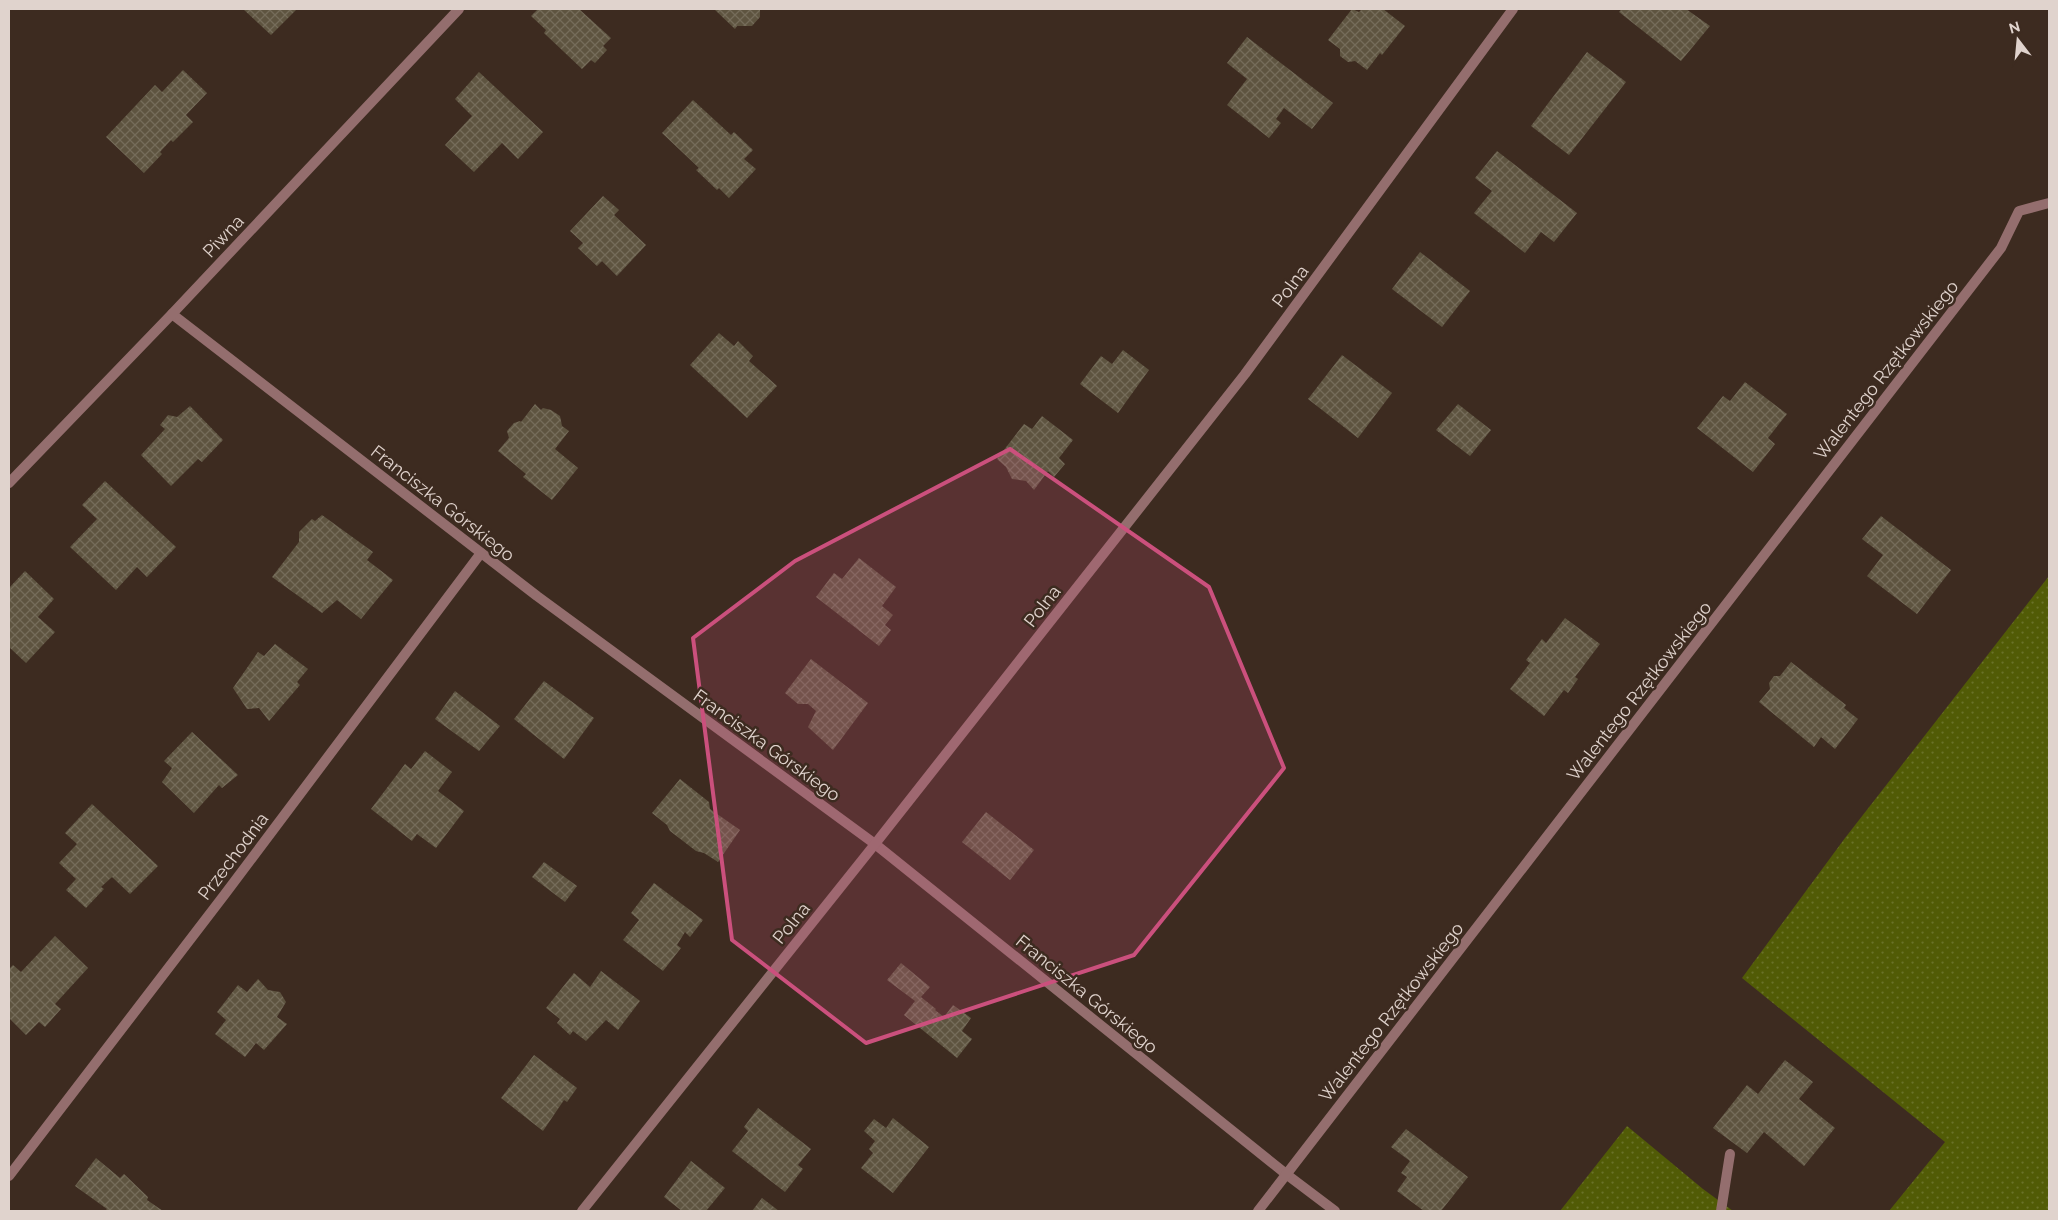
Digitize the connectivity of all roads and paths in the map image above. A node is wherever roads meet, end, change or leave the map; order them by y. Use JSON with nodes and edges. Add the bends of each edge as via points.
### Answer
{"nodes":[{"id":1,"x":459,"y":9,"type":"edge"},
{"id":2,"x":1513,"y":9,"type":"edge"},
{"id":3,"x":2049,"y":203,"type":"edge"},
{"id":4,"x":172,"y":314,"type":"junction"},
{"id":5,"x":9,"y":483,"type":"edge"},
{"id":6,"x":481,"y":553,"type":"junction"},
{"id":7,"x":875,"y":844,"type":"junction"},
{"id":8,"x":1730,"y":1154,"type":"dead end"},
{"id":9,"x":1286,"y":1174,"type":"junction"},
{"id":10,"x":9,"y":1176,"type":"edge"},
{"id":11,"x":582,"y":1211,"type":"edge"},
{"id":12,"x":1258,"y":1211,"type":"edge"},
{"id":13,"x":1335,"y":1211,"type":"edge"},
{"id":14,"x":1721,"y":1211,"type":"edge"}],
"edges":[{"from":1,"to":4,"type":"street","name":"Piwna"},
{"from":2,"to":7,"type":"street","name":"Polna","via":[[1246,374]]},
{"from":3,"to":9,"type":"street","name":"Walentego Rzętkowskiego","via":[[2019,211],[2001,248]]},
{"from":4,"to":5,"type":"street","name":"Piwna"},
{"from":4,"to":6,"type":"street","name":"Franciszka Górskiego"},
{"from":6,"to":7,"type":"street","name":"Franciszka Górskiego"},
{"from":6,"to":10,"type":"street","name":"Przechodnia"},
{"from":7,"to":9,"type":"street","name":"Franciszka Górskiego"},
{"from":7,"to":11,"type":"street","name":"Polna"},
{"from":8,"to":14,"type":"street"},
{"from":9,"to":12,"type":"street","name":"Walentego Rzętkowskiego"},
{"from":9,"to":13,"type":"street","name":"Franciszka Górskiego"}]}
